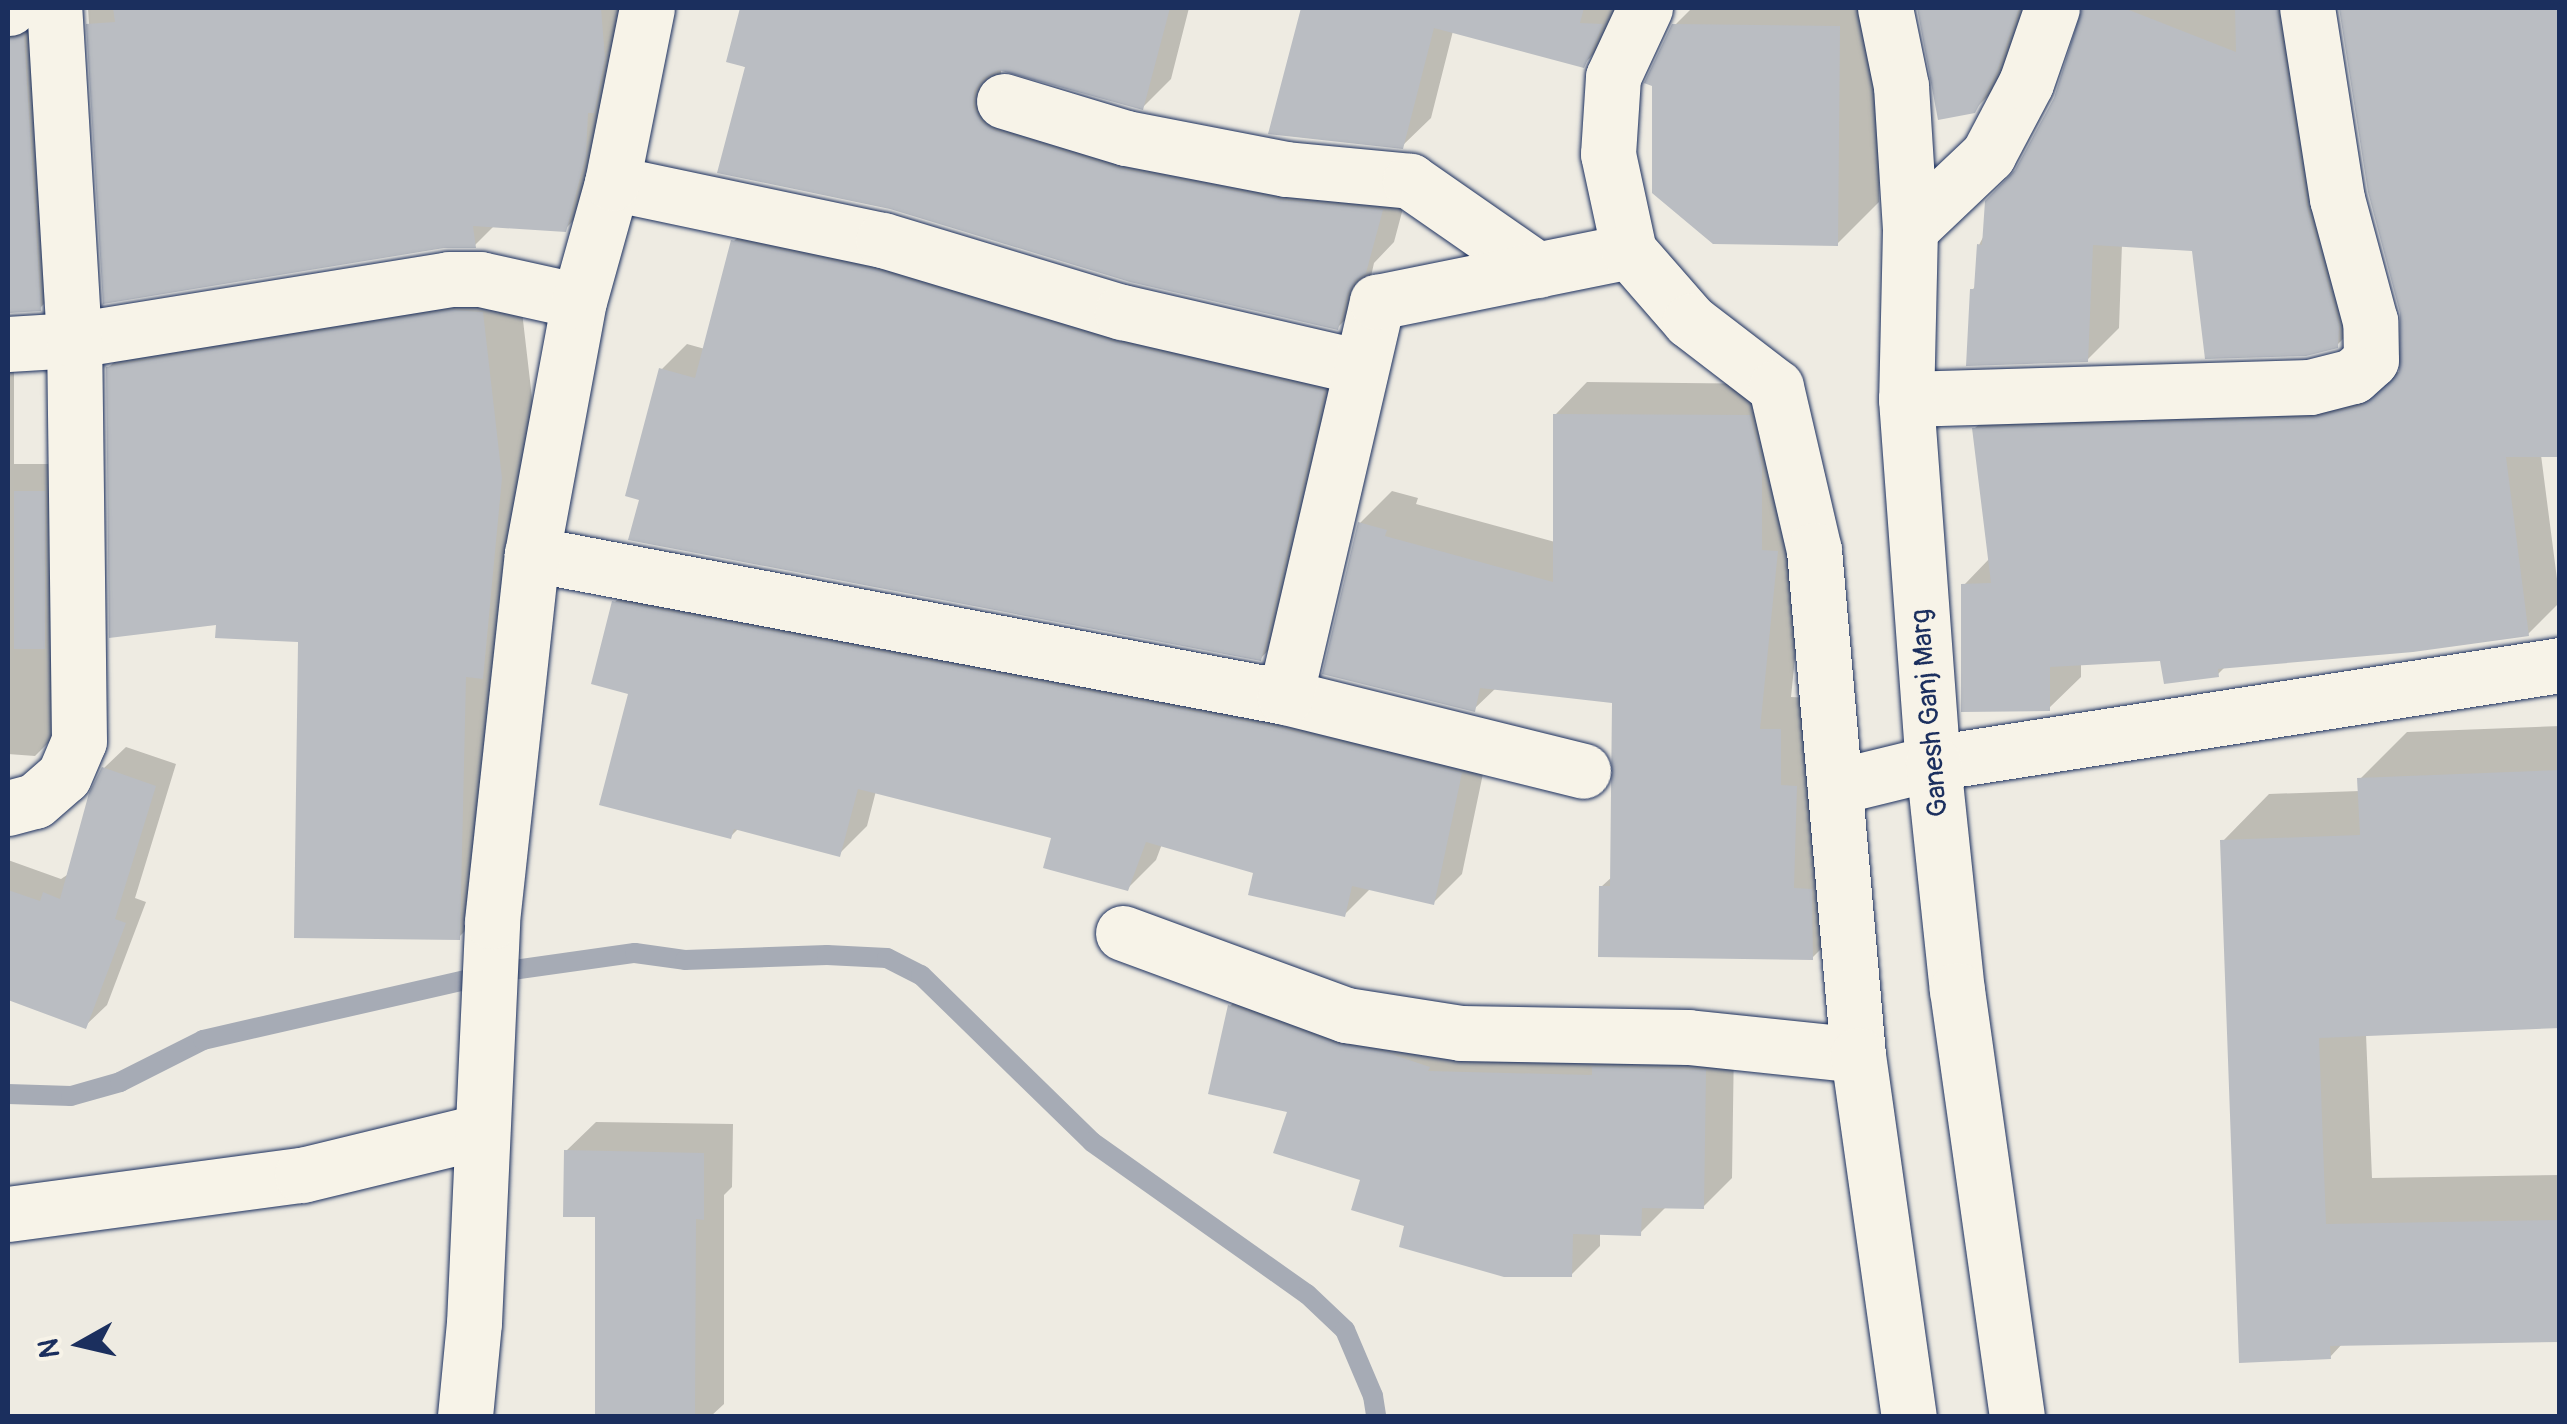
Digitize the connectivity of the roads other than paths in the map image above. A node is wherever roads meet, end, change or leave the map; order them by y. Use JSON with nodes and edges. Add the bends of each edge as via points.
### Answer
{"nodes":[{"id":1,"x":54,"y":8,"type":"edge"},
{"id":2,"x":647,"y":8,"type":"edge"},
{"id":3,"x":1645,"y":8,"type":"edge"},
{"id":4,"x":1885,"y":8,"type":"edge"},
{"id":5,"x":2052,"y":8,"type":"edge"},
{"id":6,"x":2308,"y":8,"type":"edge"},
{"id":7,"x":1004,"y":101,"type":"dead end"},
{"id":8,"x":612,"y":183,"type":"junction"},
{"id":9,"x":1910,"y":229,"type":"junction"},
{"id":10,"x":1629,"y":251,"type":"junction"},
{"id":11,"x":1538,"y":270,"type":"junction"},
{"id":12,"x":579,"y":301,"type":"junction"},
{"id":13,"x":74,"y":340,"type":"junction"},
{"id":14,"x":8,"y":344,"type":"edge"},
{"id":15,"x":1361,"y":367,"type":"junction"},
{"id":16,"x":1906,"y":399,"type":"junction"},
{"id":17,"x":532,"y":554,"type":"junction"},
{"id":18,"x":2560,"y":665,"type":"edge"},
{"id":19,"x":1285,"y":697,"type":"junction"},
{"id":20,"x":1933,"y":764,"type":"junction"},
{"id":21,"x":1583,"y":771,"type":"dead end"},
{"id":22,"x":1834,"y":786,"type":"junction"},
{"id":23,"x":8,"y":808,"type":"edge"},
{"id":24,"x":1123,"y":933,"type":"dead end"},
{"id":25,"x":1858,"y":1055,"type":"junction"},
{"id":26,"x":482,"y":1109,"type":"junction"},
{"id":27,"x":8,"y":1214,"type":"edge"},
{"id":28,"x":465,"y":1416,"type":"edge"},
{"id":29,"x":1909,"y":1416,"type":"edge"},
{"id":30,"x":2017,"y":1416,"type":"edge"}],
"edges":[{"from":1,"to":13,"type":"street"},
{"from":2,"to":8,"type":"street"},
{"from":3,"to":10,"type":"street","via":[[1614,77],[1608,154]]},
{"from":4,"to":9,"type":"street","name":"Ganesh Ganj Marg","via":[[1901,86]]},
{"from":5,"to":9,"type":"street","via":[[2026,83],[1988,155]]},
{"from":6,"to":16,"type":"street","via":[[2337,199],[2370,321],[2371,360],[2353,376],[2310,387]]},
{"from":7,"to":11,"type":"street","via":[[1126,138],[1286,168],[1410,181]]},
{"from":8,"to":12,"type":"street"},
{"from":8,"to":15,"type":"street","via":[[883,240],[1122,312]]},
{"from":9,"to":16,"type":"street","name":"Ganesh Ganj Marg"},
{"from":10,"to":11,"type":"street"},
{"from":10,"to":22,"type":"street","via":[[1690,321],[1776,387],[1814,550]]},
{"from":11,"to":15,"type":"street","via":[[1378,302]]},
{"from":12,"to":13,"type":"street","via":[[480,279],[449,279]]},
{"from":12,"to":17,"type":"street"},
{"from":13,"to":14,"type":"street"},
{"from":13,"to":23,"type":"street","via":[[79,740],[64,776],[35,800]]},
{"from":15,"to":19,"type":"street"},
{"from":16,"to":20,"type":"street","name":"Ganesh Ganj Marg"},
{"from":17,"to":19,"type":"street"},
{"from":17,"to":26,"type":"street","via":[[492,922]]},
{"from":18,"to":20,"type":"street"},
{"from":19,"to":21,"type":"street"},
{"from":20,"to":22,"type":"street"},
{"from":20,"to":30,"type":"street","name":"Ganesh Ganj Marg","via":[[1957,990]]},
{"from":22,"to":25,"type":"street"},
{"from":24,"to":25,"type":"street","via":[[1346,1016],[1461,1034],[1688,1037]]},
{"from":25,"to":29,"type":"street"},
{"from":26,"to":27,"type":"street","via":[[302,1175]]},
{"from":26,"to":28,"type":"street"}]}
